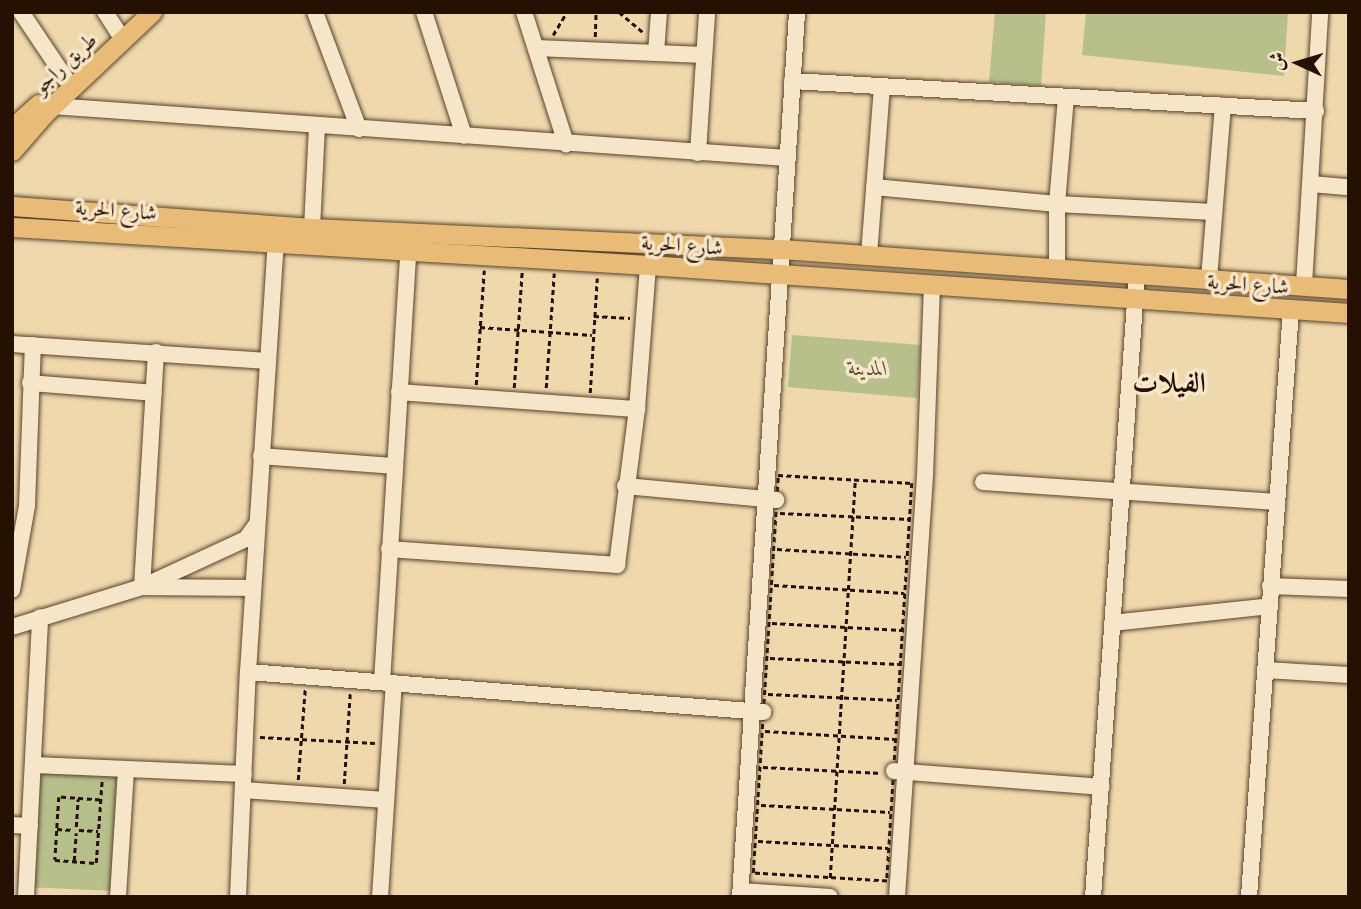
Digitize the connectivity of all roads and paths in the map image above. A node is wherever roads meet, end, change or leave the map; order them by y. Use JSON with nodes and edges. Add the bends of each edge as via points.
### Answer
{"nodes":[{"id":1,"x":21,"y":12,"type":"edge"},
{"id":2,"x":105,"y":12,"type":"edge"},
{"id":3,"x":136,"y":12,"type":"edge"},
{"id":4,"x":152,"y":12,"type":"edge"},
{"id":5,"x":315,"y":12,"type":"edge"},
{"id":6,"x":424,"y":12,"type":"edge"},
{"id":7,"x":524,"y":12,"type":"edge"},
{"id":8,"x":567,"y":12,"type":"edge"},
{"id":9,"x":596,"y":12,"type":"edge"},
{"id":10,"x":619,"y":12,"type":"edge"},
{"id":11,"x":659,"y":12,"type":"edge"},
{"id":12,"x":707,"y":12,"type":"edge"},
{"id":13,"x":797,"y":12,"type":"edge"},
{"id":14,"x":1320,"y":12,"type":"edge"},
{"id":15,"x":118,"y":32,"type":"junction"},
{"id":16,"x":647,"y":35,"type":"dead end"},
{"id":17,"x":542,"y":44,"type":"junction"},
{"id":18,"x":594,"y":44,"type":"dead end"},
{"id":19,"x":656,"y":53,"type":"junction"},
{"id":20,"x":704,"y":55,"type":"junction"},
{"id":21,"x":66,"y":79,"type":"junction"},
{"id":22,"x":792,"y":81,"type":"junction"},
{"id":23,"x":882,"y":86,"type":"junction"},
{"id":24,"x":1066,"y":97,"type":"junction"},
{"id":25,"x":52,"y":106,"type":"junction"},
{"id":26,"x":1223,"y":106,"type":"junction"},
{"id":27,"x":1316,"y":111,"type":"junction"},
{"id":28,"x":317,"y":126,"type":"junction"},
{"id":29,"x":12,"y":128,"type":"edge"},
{"id":30,"x":359,"y":129,"type":"junction"},
{"id":31,"x":464,"y":136,"type":"junction"},
{"id":32,"x":566,"y":144,"type":"junction"},
{"id":33,"x":12,"y":151,"type":"edge"},
{"id":34,"x":698,"y":153,"type":"junction"},
{"id":35,"x":787,"y":158,"type":"junction"},
{"id":36,"x":1311,"y":184,"type":"junction"},
{"id":37,"x":874,"y":187,"type":"junction"},
{"id":38,"x":1349,"y":187,"type":"edge"},
{"id":39,"x":1057,"y":204,"type":"junction"},
{"id":40,"x":12,"y":206,"type":"edge"},
{"id":41,"x":1214,"y":212,"type":"junction"},
{"id":42,"x":12,"y":227,"type":"edge"},
{"id":43,"x":312,"y":228,"type":"junction"},
{"id":44,"x":201,"y":230,"type":"junction"},
{"id":45,"x":357,"y":239,"type":"junction"},
{"id":46,"x":276,"y":243,"type":"junction"},
{"id":47,"x":781,"y":249,"type":"junction"},
{"id":48,"x":408,"y":251,"type":"junction"},
{"id":49,"x":869,"y":255,"type":"junction"},
{"id":50,"x":648,"y":265,"type":"junction"},
{"id":51,"x":484,"y":266,"type":"dead end"},
{"id":52,"x":1057,"y":268,"type":"junction"},
{"id":53,"x":522,"y":269,"type":"dead end"},
{"id":54,"x":554,"y":271,"type":"dead end"},
{"id":55,"x":597,"y":274,"type":"dead end"},
{"id":56,"x":779,"y":274,"type":"junction"},
{"id":57,"x":1137,"y":274,"type":"junction"},
{"id":58,"x":1209,"y":279,"type":"junction"},
{"id":59,"x":932,"y":284,"type":"junction"},
{"id":60,"x":1304,"y":285,"type":"junction"},
{"id":61,"x":1349,"y":289,"type":"edge"},
{"id":62,"x":1135,"y":299,"type":"junction"},
{"id":63,"x":1291,"y":309,"type":"junction"},
{"id":64,"x":1349,"y":313,"type":"edge"},
{"id":65,"x":594,"y":316,"type":"junction"},
{"id":66,"x":643,"y":318,"type":"junction"},
{"id":67,"x":480,"y":327,"type":"junction"},
{"id":68,"x":518,"y":330,"type":"junction"},
{"id":69,"x":550,"y":332,"type":"junction"},
{"id":70,"x":593,"y":335,"type":"junction"},
{"id":71,"x":12,"y":344,"type":"edge"},
{"id":72,"x":33,"y":345,"type":"junction"},
{"id":73,"x":156,"y":352,"type":"junction"},
{"id":74,"x":267,"y":360,"type":"junction"},
{"id":75,"x":30,"y":383,"type":"junction"},
{"id":76,"x":399,"y":392,"type":"junction"},
{"id":77,"x":154,"y":393,"type":"junction"},
{"id":78,"x":475,"y":397,"type":"junction"},
{"id":79,"x":513,"y":400,"type":"junction"},
{"id":80,"x":545,"y":402,"type":"junction"},
{"id":81,"x":589,"y":405,"type":"junction"},
{"id":82,"x":637,"y":409,"type":"junction"},
{"id":83,"x":261,"y":456,"type":"junction"},
{"id":84,"x":20,"y":462,"type":"edge"},
{"id":85,"x":395,"y":466,"type":"junction"},
{"id":86,"x":855,"y":480,"type":"junction"},
{"id":87,"x":983,"y":482,"type":"dead end"},
{"id":88,"x":625,"y":486,"type":"junction"},
{"id":89,"x":1122,"y":491,"type":"junction"},
{"id":90,"x":1277,"y":502,"type":"junction"},
{"id":91,"x":772,"y":504,"type":"junction"},
{"id":92,"x":853,"y":517,"type":"junction"},
{"id":93,"x":910,"y":519,"type":"junction"},
{"id":94,"x":257,"y":523,"type":"junction"},
{"id":95,"x":390,"y":548,"type":"junction"},
{"id":96,"x":773,"y":549,"type":"junction"},
{"id":97,"x":850,"y":554,"type":"junction"},
{"id":98,"x":907,"y":557,"type":"junction"},
{"id":99,"x":14,"y":562,"type":"edge"},
{"id":100,"x":771,"y":585,"type":"junction"},
{"id":101,"x":1270,"y":586,"type":"junction"},
{"id":102,"x":142,"y":587,"type":"junction"},
{"id":103,"x":253,"y":588,"type":"junction"},
{"id":104,"x":848,"y":589,"type":"junction"},
{"id":105,"x":1349,"y":589,"type":"edge"},
{"id":106,"x":12,"y":590,"type":"edge"},
{"id":107,"x":905,"y":593,"type":"junction"},
{"id":108,"x":1270,"y":606,"type":"junction"},
{"id":109,"x":40,"y":617,"type":"junction"},
{"id":110,"x":769,"y":623,"type":"junction"},
{"id":111,"x":1112,"y":623,"type":"junction"},
{"id":112,"x":12,"y":627,"type":"edge"},
{"id":113,"x":846,"y":627,"type":"junction"},
{"id":114,"x":903,"y":630,"type":"junction"},
{"id":115,"x":766,"y":658,"type":"junction"},
{"id":116,"x":844,"y":662,"type":"junction"},
{"id":117,"x":901,"y":664,"type":"junction"},
{"id":118,"x":1265,"y":670,"type":"junction"},
{"id":119,"x":248,"y":672,"type":"junction"},
{"id":120,"x":1349,"y":675,"type":"edge"},
{"id":121,"x":306,"y":676,"type":"junction"},
{"id":122,"x":351,"y":680,"type":"junction"},
{"id":123,"x":388,"y":683,"type":"junction"},
{"id":124,"x":764,"y":694,"type":"junction"},
{"id":125,"x":842,"y":698,"type":"junction"},
{"id":126,"x":898,"y":700,"type":"junction"},
{"id":127,"x":758,"y":711,"type":"junction"},
{"id":128,"x":762,"y":731,"type":"junction"},
{"id":129,"x":246,"y":736,"type":"junction"},
{"id":130,"x":839,"y":736,"type":"junction"},
{"id":131,"x":301,"y":739,"type":"junction"},
{"id":132,"x":896,"y":739,"type":"junction"},
{"id":133,"x":347,"y":742,"type":"junction"},
{"id":134,"x":390,"y":744,"type":"junction"},
{"id":135,"x":35,"y":765,"type":"junction"},
{"id":136,"x":760,"y":767,"type":"junction"},
{"id":137,"x":103,"y":768,"type":"junction"},
{"id":138,"x":126,"y":769,"type":"junction"},
{"id":139,"x":837,"y":771,"type":"junction"},
{"id":140,"x":898,"y":772,"type":"junction"},
{"id":141,"x":244,"y":782,"type":"junction"},
{"id":142,"x":1101,"y":787,"type":"junction"},
{"id":143,"x":297,"y":794,"type":"junction"},
{"id":144,"x":343,"y":798,"type":"junction"},
{"id":145,"x":78,"y":799,"type":"junction"},
{"id":146,"x":100,"y":800,"type":"junction"},
{"id":147,"x":386,"y":800,"type":"junction"},
{"id":148,"x":757,"y":805,"type":"junction"},
{"id":149,"x":835,"y":809,"type":"junction"},
{"id":150,"x":891,"y":812,"type":"junction"},
{"id":151,"x":12,"y":825,"type":"edge"},
{"id":152,"x":30,"y":826,"type":"junction"},
{"id":153,"x":57,"y":829,"type":"junction"},
{"id":154,"x":76,"y":830,"type":"junction"},
{"id":155,"x":98,"y":831,"type":"junction"},
{"id":156,"x":755,"y":841,"type":"junction"},
{"id":157,"x":832,"y":845,"type":"junction"},
{"id":158,"x":889,"y":848,"type":"junction"},
{"id":159,"x":74,"y":861,"type":"junction"},
{"id":160,"x":830,"y":878,"type":"junction"},
{"id":161,"x":741,"y":894,"type":"edge"},
{"id":162,"x":26,"y":896,"type":"edge"},
{"id":163,"x":36,"y":897,"type":"edge"},
{"id":164,"x":118,"y":897,"type":"edge"},
{"id":165,"x":238,"y":897,"type":"edge"},
{"id":166,"x":380,"y":897,"type":"edge"},
{"id":167,"x":830,"y":897,"type":"edge"},
{"id":168,"x":897,"y":897,"type":"edge"},
{"id":169,"x":1093,"y":897,"type":"edge"},
{"id":170,"x":1249,"y":897,"type":"edge"}],
"edges":[{"from":1,"to":21,"type":"street"},
{"from":2,"to":15,"type":"street"},
{"from":3,"to":15,"type":"main road","name":"طريق راجو"},
{"from":4,"to":25,"type":"main road","name":"طريق راجو"},
{"from":5,"to":30,"type":"street"},
{"from":6,"to":31,"type":"street"},
{"from":7,"to":17,"type":"street"},
{"from":8,"to":17,"type":"path"},
{"from":9,"to":18,"type":"path"},
{"from":10,"to":16,"type":"path"},
{"from":11,"to":19,"type":"street"},
{"from":12,"to":20,"type":"street"},
{"from":13,"to":22,"type":"street"},
{"from":14,"to":27,"type":"street"},
{"from":15,"to":21,"type":"main road","name":"طريق راجو"},
{"from":17,"to":19,"type":"street"},
{"from":17,"to":32,"type":"street"},
{"from":19,"to":20,"type":"street"},
{"from":20,"to":34,"type":"street"},
{"from":21,"to":29,"type":"main road","name":"طريق راجو"},
{"from":22,"to":23,"type":"street"},
{"from":22,"to":35,"type":"street"},
{"from":23,"to":24,"type":"street"},
{"from":23,"to":37,"type":"street"},
{"from":24,"to":26,"type":"street"},
{"from":24,"to":39,"type":"street"},
{"from":25,"to":28,"type":"street"},
{"from":25,"to":33,"type":"main road","name":"طريق راجو"},
{"from":26,"to":27,"type":"street"},
{"from":26,"to":41,"type":"street"},
{"from":27,"to":36,"type":"street"},
{"from":28,"to":30,"type":"street"},
{"from":28,"to":43,"type":"street"},
{"from":30,"to":31,"type":"street"},
{"from":31,"to":32,"type":"street"},
{"from":32,"to":34,"type":"street"},
{"from":34,"to":35,"type":"street"},
{"from":35,"to":47,"type":"street"},
{"from":36,"to":38,"type":"street"},
{"from":36,"to":60,"type":"street"},
{"from":37,"to":39,"type":"street"},
{"from":37,"to":49,"type":"street"},
{"from":39,"to":41,"type":"street"},
{"from":39,"to":52,"type":"street"},
{"from":40,"to":44,"type":"main road","name":"شارع الحرية"},
{"from":41,"to":58,"type":"street"},
{"from":42,"to":44,"type":"main road","name":"شارع الحرية"},
{"from":43,"to":44,"type":"main road","name":"شارع الحرية"},
{"from":43,"to":45,"type":"main road","name":"شارع الحرية"},
{"from":44,"to":46,"type":"main road","name":"شارع الحرية"},
{"from":45,"to":46,"type":"main road","name":"شارع الحرية"},
{"from":45,"to":47,"type":"main road","name":"شارع الحرية"},
{"from":45,"to":48,"type":"main road","name":"شارع الحرية"},
{"from":46,"to":74,"type":"street"},
{"from":47,"to":49,"type":"main road","name":"شارع الحرية"},
{"from":47,"to":56,"type":"street"},
{"from":48,"to":50,"type":"main road","name":"شارع الحرية"},
{"from":48,"to":76,"type":"street"},
{"from":49,"to":52,"type":"main road","name":"شارع الحرية"},
{"from":50,"to":56,"type":"main road","name":"شارع الحرية"},
{"from":50,"to":66,"type":"street"},
{"from":51,"to":67,"type":"path"},
{"from":52,"to":57,"type":"main road","name":"شارع الحرية"},
{"from":53,"to":68,"type":"path"},
{"from":54,"to":69,"type":"path"},
{"from":55,"to":65,"type":"path"},
{"from":56,"to":59,"type":"main road","name":"شارع الحرية"},
{"from":56,"to":91,"type":"street"},
{"from":57,"to":58,"type":"main road","name":"شارع الحرية"},
{"from":57,"to":62,"type":"street"},
{"from":58,"to":60,"type":"main road","name":"شارع الحرية"},
{"from":59,"to":62,"type":"main road","name":"شارع الحرية"},
{"from":59,"to":140,"type":"street","via":[[925,477]]},
{"from":60,"to":61,"type":"main road","name":"شارع الحرية"},
{"from":62,"to":63,"type":"main road","name":"شارع الحرية"},
{"from":62,"to":89,"type":"street"},
{"from":63,"to":64,"type":"main road","name":"شارع الحرية"},
{"from":63,"to":90,"type":"street"},
{"from":65,"to":66,"type":"path"},
{"from":65,"to":70,"type":"path"},
{"from":66,"to":82,"type":"street"},
{"from":67,"to":68,"type":"path"},
{"from":67,"to":78,"type":"path"},
{"from":68,"to":69,"type":"path"},
{"from":68,"to":79,"type":"path"},
{"from":69,"to":70,"type":"path"},
{"from":69,"to":80,"type":"path"},
{"from":70,"to":81,"type":"path"},
{"from":71,"to":72,"type":"street"},
{"from":72,"to":73,"type":"street"},
{"from":72,"to":75,"type":"street"},
{"from":73,"to":74,"type":"street"},
{"from":73,"to":77,"type":"street"},
{"from":74,"to":83,"type":"street"},
{"from":75,"to":77,"type":"street"},
{"from":75,"to":84,"type":"street"},
{"from":76,"to":78,"type":"street"},
{"from":76,"to":85,"type":"street"},
{"from":77,"to":102,"type":"street"},
{"from":78,"to":79,"type":"street"},
{"from":79,"to":80,"type":"street"},
{"from":80,"to":81,"type":"street"},
{"from":81,"to":82,"type":"street"},
{"from":82,"to":88,"type":"street"},
{"from":83,"to":85,"type":"street"},
{"from":83,"to":94,"type":"street"},
{"from":84,"to":99,"type":"street","via":[[27,506]]},
{"from":85,"to":95,"type":"street"},
{"from":86,"to":91,"type":"path","via":[[778,475]]},
{"from":86,"to":92,"type":"path"},
{"from":86,"to":93,"type":"path","via":[[912,483]]},
{"from":87,"to":89,"type":"street"},
{"from":88,"to":91,"type":"street"},
{"from":88,"to":95,"type":"street","via":[[617,565]]},
{"from":89,"to":90,"type":"street"},
{"from":89,"to":111,"type":"street"},
{"from":90,"to":101,"type":"street"},
{"from":91,"to":92,"type":"path"},
{"from":91,"to":96,"type":"path"},
{"from":91,"to":127,"type":"street"},
{"from":92,"to":93,"type":"path"},
{"from":92,"to":97,"type":"path"},
{"from":93,"to":98,"type":"path"},
{"from":94,"to":102,"type":"street","via":[[246,539]]},
{"from":94,"to":103,"type":"street"},
{"from":95,"to":123,"type":"street"},
{"from":96,"to":97,"type":"path"},
{"from":96,"to":100,"type":"path"},
{"from":97,"to":98,"type":"path"},
{"from":97,"to":104,"type":"path"},
{"from":98,"to":107,"type":"path"},
{"from":99,"to":106,"type":"street"},
{"from":100,"to":104,"type":"path"},
{"from":100,"to":110,"type":"path"},
{"from":101,"to":105,"type":"street"},
{"from":101,"to":108,"type":"street"},
{"from":102,"to":103,"type":"street"},
{"from":102,"to":109,"type":"street"},
{"from":103,"to":119,"type":"street"},
{"from":104,"to":107,"type":"path"},
{"from":104,"to":113,"type":"path"},
{"from":107,"to":114,"type":"path"},
{"from":108,"to":111,"type":"street"},
{"from":108,"to":118,"type":"street"},
{"from":109,"to":112,"type":"street"},
{"from":109,"to":135,"type":"street"},
{"from":110,"to":113,"type":"path"},
{"from":110,"to":115,"type":"path"},
{"from":111,"to":142,"type":"street"},
{"from":113,"to":114,"type":"path"},
{"from":113,"to":116,"type":"path"},
{"from":114,"to":117,"type":"path"},
{"from":115,"to":116,"type":"path"},
{"from":115,"to":124,"type":"path"},
{"from":116,"to":117,"type":"path"},
{"from":116,"to":125,"type":"path"},
{"from":117,"to":126,"type":"path"},
{"from":118,"to":120,"type":"street"},
{"from":118,"to":170,"type":"street"},
{"from":119,"to":121,"type":"street"},
{"from":119,"to":129,"type":"street"},
{"from":121,"to":122,"type":"street"},
{"from":121,"to":131,"type":"path"},
{"from":122,"to":123,"type":"street"},
{"from":122,"to":133,"type":"path"},
{"from":123,"to":127,"type":"street"},
{"from":123,"to":134,"type":"street"},
{"from":124,"to":125,"type":"path"},
{"from":124,"to":127,"type":"path"},
{"from":125,"to":126,"type":"path"},
{"from":125,"to":130,"type":"path"},
{"from":126,"to":132,"type":"path"},
{"from":127,"to":128,"type":"path"},
{"from":127,"to":161,"type":"street"},
{"from":128,"to":130,"type":"path"},
{"from":128,"to":136,"type":"path"},
{"from":129,"to":131,"type":"path"},
{"from":129,"to":141,"type":"street"},
{"from":130,"to":132,"type":"path"},
{"from":130,"to":139,"type":"path"},
{"from":131,"to":133,"type":"path"},
{"from":131,"to":143,"type":"path"},
{"from":132,"to":140,"type":"path"},
{"from":133,"to":134,"type":"path"},
{"from":133,"to":144,"type":"path"},
{"from":134,"to":147,"type":"street"},
{"from":135,"to":137,"type":"street"},
{"from":135,"to":152,"type":"street"},
{"from":136,"to":139,"type":"path"},
{"from":136,"to":148,"type":"path"},
{"from":137,"to":138,"type":"street"},
{"from":137,"to":146,"type":"path"},
{"from":138,"to":141,"type":"street"},
{"from":138,"to":164,"type":"street"},
{"from":139,"to":140,"type":"path"},
{"from":139,"to":149,"type":"path"},
{"from":140,"to":142,"type":"street"},
{"from":140,"to":150,"type":"path"},
{"from":140,"to":168,"type":"street"},
{"from":141,"to":143,"type":"street"},
{"from":141,"to":165,"type":"street"},
{"from":142,"to":169,"type":"street"},
{"from":143,"to":144,"type":"street"},
{"from":144,"to":147,"type":"street"},
{"from":145,"to":146,"type":"path"},
{"from":145,"to":153,"type":"path","via":[[59,797]]},
{"from":145,"to":154,"type":"path"},
{"from":146,"to":155,"type":"path"},
{"from":147,"to":166,"type":"street"},
{"from":148,"to":149,"type":"path"},
{"from":148,"to":156,"type":"path"},
{"from":149,"to":150,"type":"path"},
{"from":149,"to":157,"type":"path"},
{"from":150,"to":158,"type":"path"},
{"from":151,"to":152,"type":"street"},
{"from":152,"to":162,"type":"street"},
{"from":153,"to":154,"type":"path"},
{"from":153,"to":159,"type":"path","via":[[55,860]]},
{"from":154,"to":155,"type":"path"},
{"from":154,"to":159,"type":"path"},
{"from":155,"to":159,"type":"path","via":[[96,863]]},
{"from":156,"to":157,"type":"path"},
{"from":156,"to":160,"type":"path","via":[[753,873]]},
{"from":157,"to":158,"type":"path"},
{"from":157,"to":160,"type":"path"},
{"from":158,"to":160,"type":"path","via":[[887,881]]},
{"from":161,"to":167,"type":"street"},
{"from":162,"to":163,"type":"street"}]}
